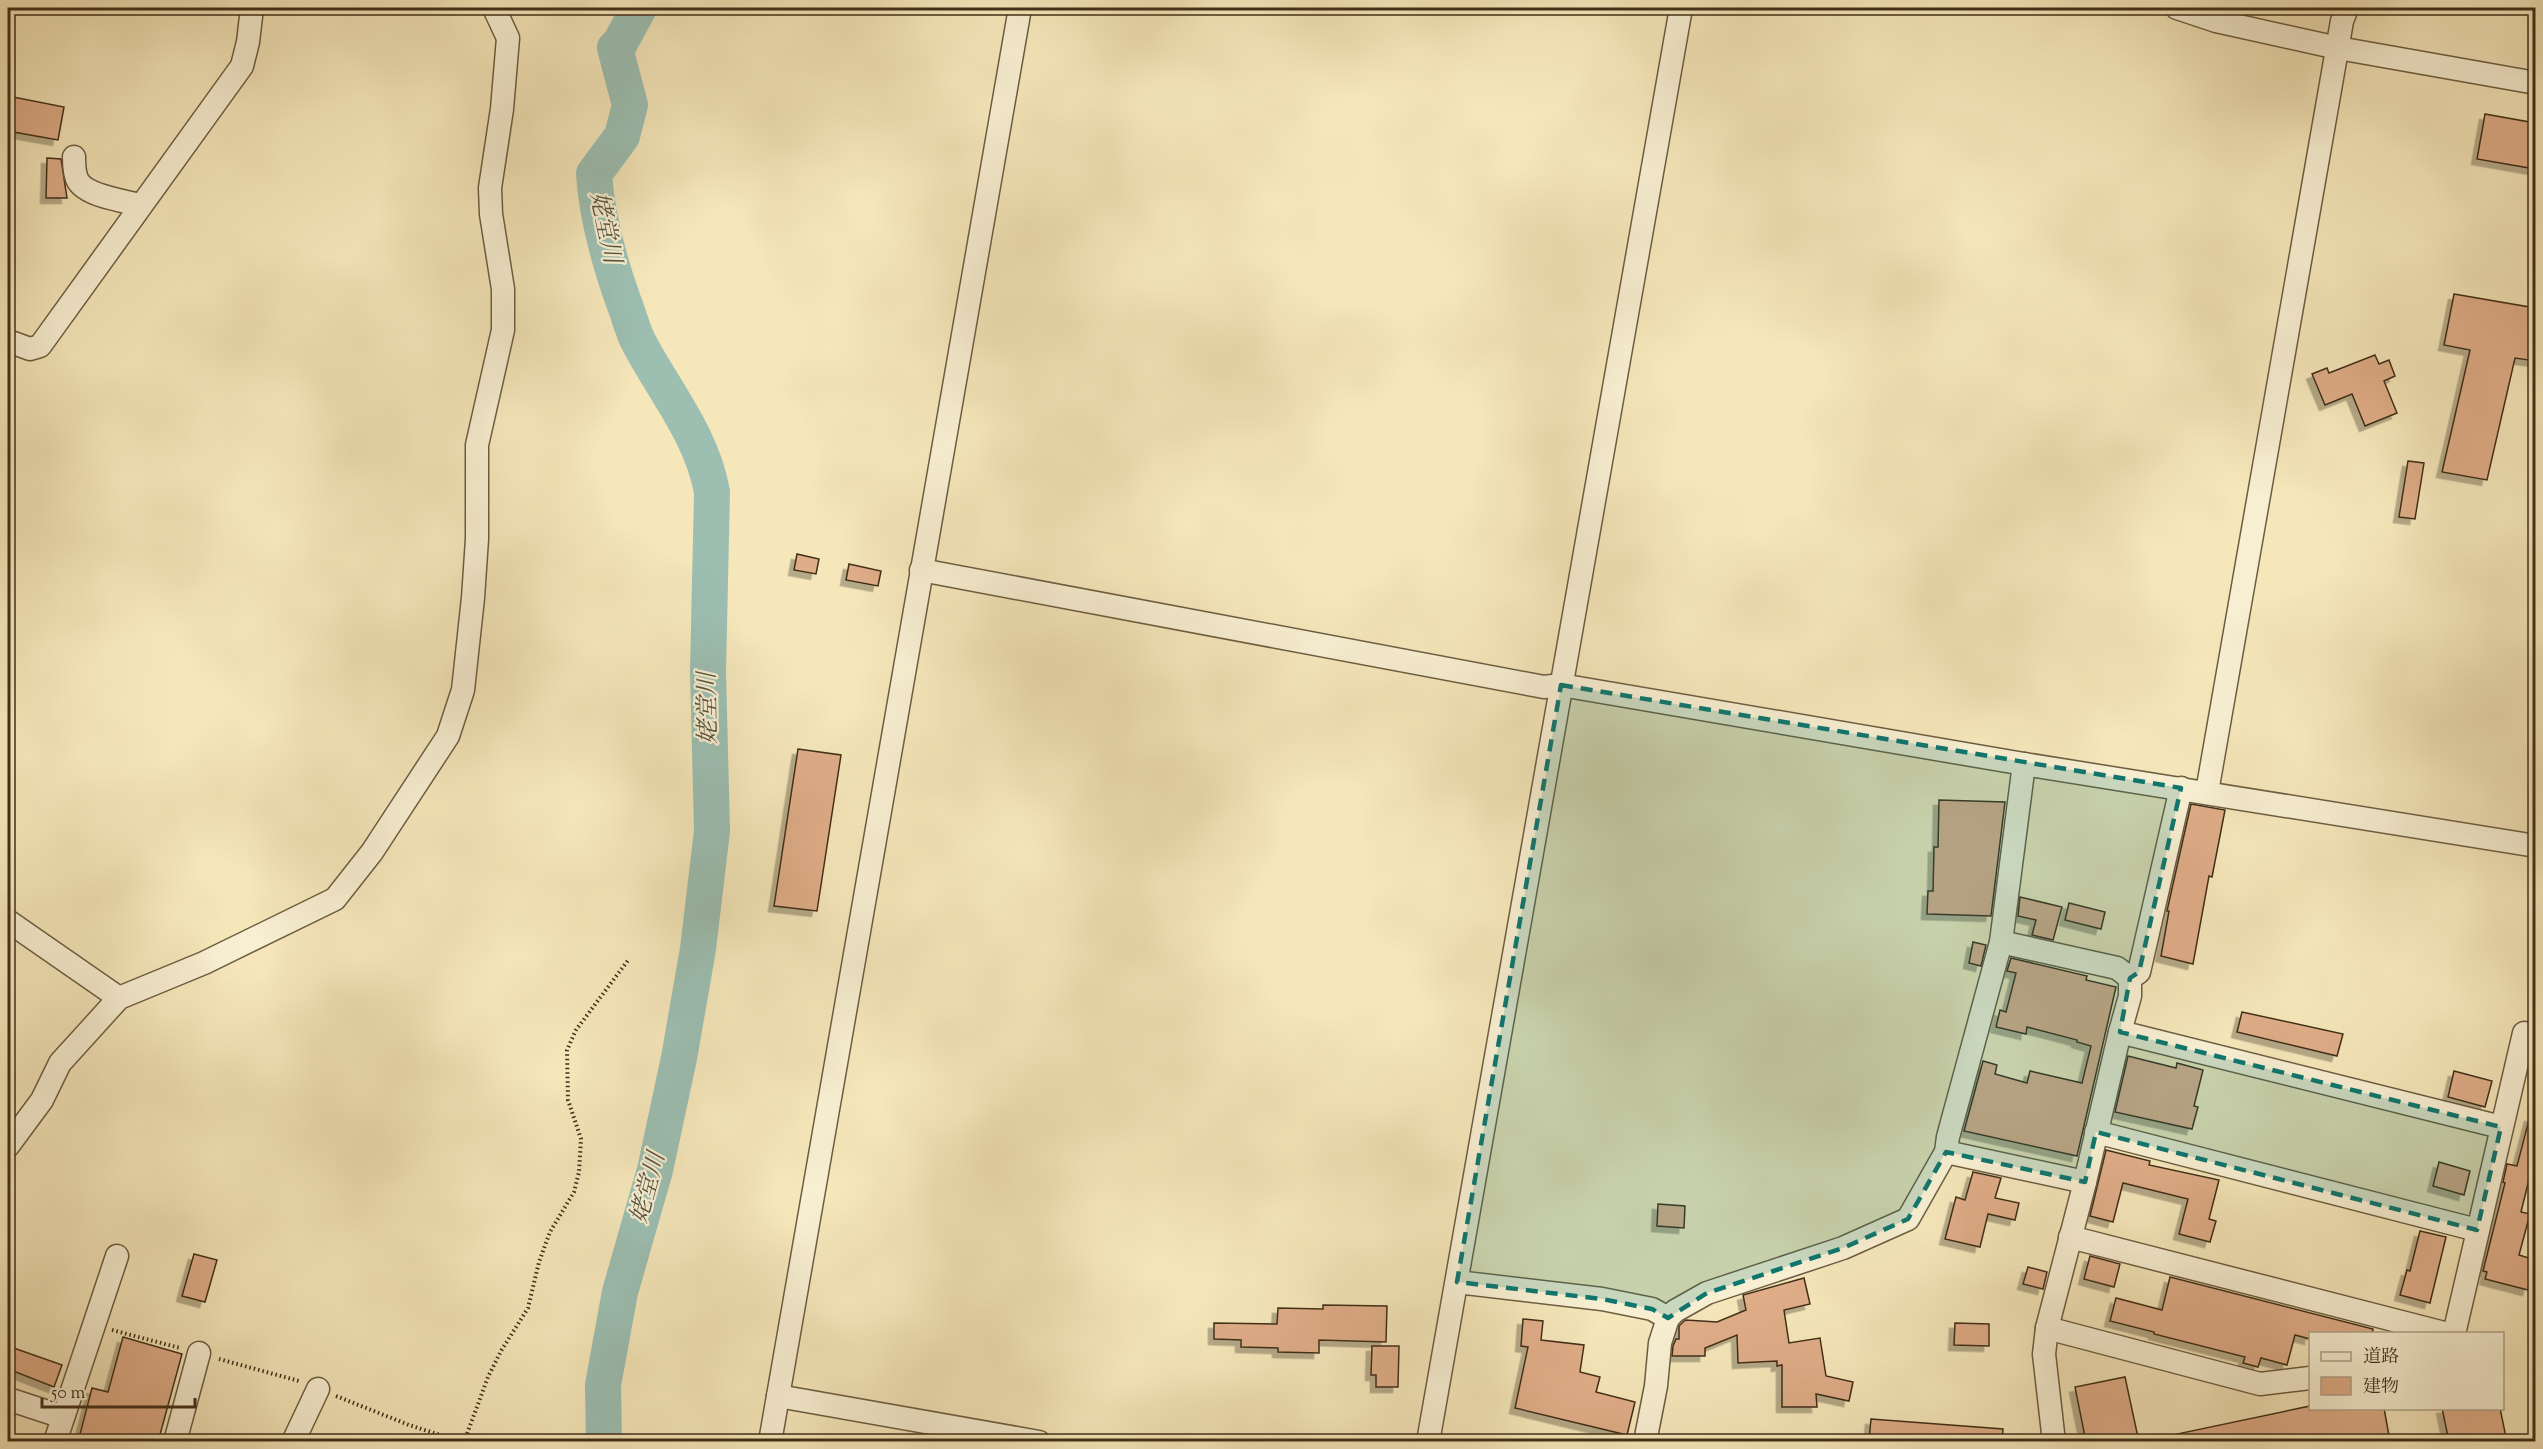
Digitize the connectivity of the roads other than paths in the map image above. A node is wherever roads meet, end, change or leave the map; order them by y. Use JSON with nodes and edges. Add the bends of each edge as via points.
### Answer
{"nodes":[{"id":1,"x":252,"y":8,"type":"edge"},
{"id":2,"x":494,"y":8,"type":"edge"},
{"id":3,"x":1020,"y":8,"type":"edge"},
{"id":4,"x":1682,"y":8,"type":"edge"},
{"id":5,"x":2177,"y":8,"type":"edge"},
{"id":6,"x":2347,"y":8,"type":"edge"},
{"id":7,"x":2219,"y":14,"type":"edge"},
{"id":8,"x":2338,"y":48,"type":"junction"},
{"id":9,"x":2535,"y":83,"type":"edge"},
{"id":10,"x":74,"y":157,"type":"dead end"},
{"id":11,"x":140,"y":205,"type":"junction"},
{"id":12,"x":8,"y":341,"type":"edge"},
{"id":13,"x":921,"y":570,"type":"junction"},
{"id":14,"x":1561,"y":685,"type":"junction"},
{"id":15,"x":2024,"y":764,"type":"junction"},
{"id":16,"x":2181,"y":788,"type":"junction"},
{"id":17,"x":2207,"y":792,"type":"junction"},
{"id":18,"x":2535,"y":846,"type":"edge"},
{"id":19,"x":8,"y":921,"type":"edge"},
{"id":20,"x":2001,"y":942,"type":"junction"},
{"id":21,"x":2130,"y":978,"type":"junction"},
{"id":22,"x":119,"y":998,"type":"junction"},
{"id":23,"x":2120,"y":1032,"type":"junction"},
{"id":24,"x":2524,"y":1033,"type":"dead end"},
{"id":25,"x":2500,"y":1127,"type":"junction"},
{"id":26,"x":2096,"y":1132,"type":"junction"},
{"id":27,"x":8,"y":1146,"type":"edge"},
{"id":28,"x":1946,"y":1152,"type":"junction"},
{"id":29,"x":2085,"y":1182,"type":"junction"},
{"id":30,"x":2477,"y":1230,"type":"junction"},
{"id":31,"x":2070,"y":1238,"type":"junction"},
{"id":32,"x":117,"y":1256,"type":"dead end"},
{"id":33,"x":1457,"y":1282,"type":"junction"},
{"id":34,"x":1668,"y":1318,"type":"junction"},
{"id":35,"x":2047,"y":1328,"type":"junction"},
{"id":36,"x":2440,"y":1332,"type":"edge"},
{"id":37,"x":2454,"y":1332,"type":"edge"},
{"id":38,"x":199,"y":1353,"type":"road end"},
{"id":39,"x":2309,"y":1378,"type":"edge"},
{"id":40,"x":318,"y":1389,"type":"road end"},
{"id":41,"x":778,"y":1396,"type":"junction"},
{"id":42,"x":8,"y":1399,"type":"edge"},
{"id":43,"x":63,"y":1417,"type":"junction"},
{"id":44,"x":55,"y":1442,"type":"edge"},
{"id":45,"x":175,"y":1442,"type":"edge"},
{"id":46,"x":293,"y":1442,"type":"edge"},
{"id":47,"x":770,"y":1442,"type":"edge"},
{"id":48,"x":1039,"y":1442,"type":"edge"},
{"id":49,"x":1428,"y":1442,"type":"edge"},
{"id":50,"x":1645,"y":1442,"type":"edge"},
{"id":51,"x":2054,"y":1442,"type":"edge"}],
"edges":[{"from":1,"to":11,"type":"street","via":[[242,66]]},
{"from":2,"to":22,"type":"street","via":[[508,38],[490,188],[503,289],[503,330],[477,445],[473,598],[463,690],[448,736],[372,852],[335,899],[204,963]]},
{"from":3,"to":13,"type":"street"},
{"from":4,"to":14,"type":"street"},
{"from":5,"to":7,"type":"street"},
{"from":6,"to":8,"type":"street"},
{"from":7,"to":8,"type":"street"},
{"from":8,"to":9,"type":"street"},
{"from":8,"to":17,"type":"street"},
{"from":10,"to":11,"type":"street","via":[[78,182],[85,188]]},
{"from":11,"to":12,"type":"street","via":[[39,346],[30,349]]},
{"from":13,"to":14,"type":"street","via":[[1544,687]]},
{"from":13,"to":41,"type":"street"},
{"from":14,"to":15,"type":"street"},
{"from":14,"to":33,"type":"street"},
{"from":15,"to":16,"type":"street"},
{"from":15,"to":20,"type":"street"},
{"from":16,"to":17,"type":"street"},
{"from":16,"to":21,"type":"street","via":[[2139,972]]},
{"from":17,"to":18,"type":"street"},
{"from":19,"to":22,"type":"street"},
{"from":20,"to":21,"type":"street","via":[[2116,968]]},
{"from":20,"to":28,"type":"street"},
{"from":21,"to":23,"type":"street","via":[[2130,996]]},
{"from":22,"to":27,"type":"street","via":[[60,1063],[42,1100]]},
{"from":23,"to":25,"type":"street"},
{"from":23,"to":26,"type":"street"},
{"from":24,"to":25,"type":"street"},
{"from":25,"to":30,"type":"street"},
{"from":26,"to":29,"type":"street"},
{"from":26,"to":30,"type":"street"},
{"from":28,"to":29,"type":"street"},
{"from":28,"to":34,"type":"street","via":[[1908,1219],[1843,1248],[1707,1293]]},
{"from":29,"to":31,"type":"street"},
{"from":30,"to":37,"type":"street"},
{"from":31,"to":35,"type":"street"},
{"from":31,"to":36,"type":"street"},
{"from":32,"to":43,"type":"street"},
{"from":33,"to":34,"type":"street","via":[[1621,1302]]},
{"from":33,"to":49,"type":"street"},
{"from":34,"to":50,"type":"street","via":[[1660,1343]]},
{"from":35,"to":39,"type":"street","via":[[2260,1384]]},
{"from":35,"to":51,"type":"street","via":[[2044,1354]]},
{"from":38,"to":45,"type":"street"},
{"from":40,"to":46,"type":"street"},
{"from":41,"to":47,"type":"street"},
{"from":41,"to":48,"type":"street"},
{"from":42,"to":43,"type":"street"},
{"from":43,"to":44,"type":"street"}]}
